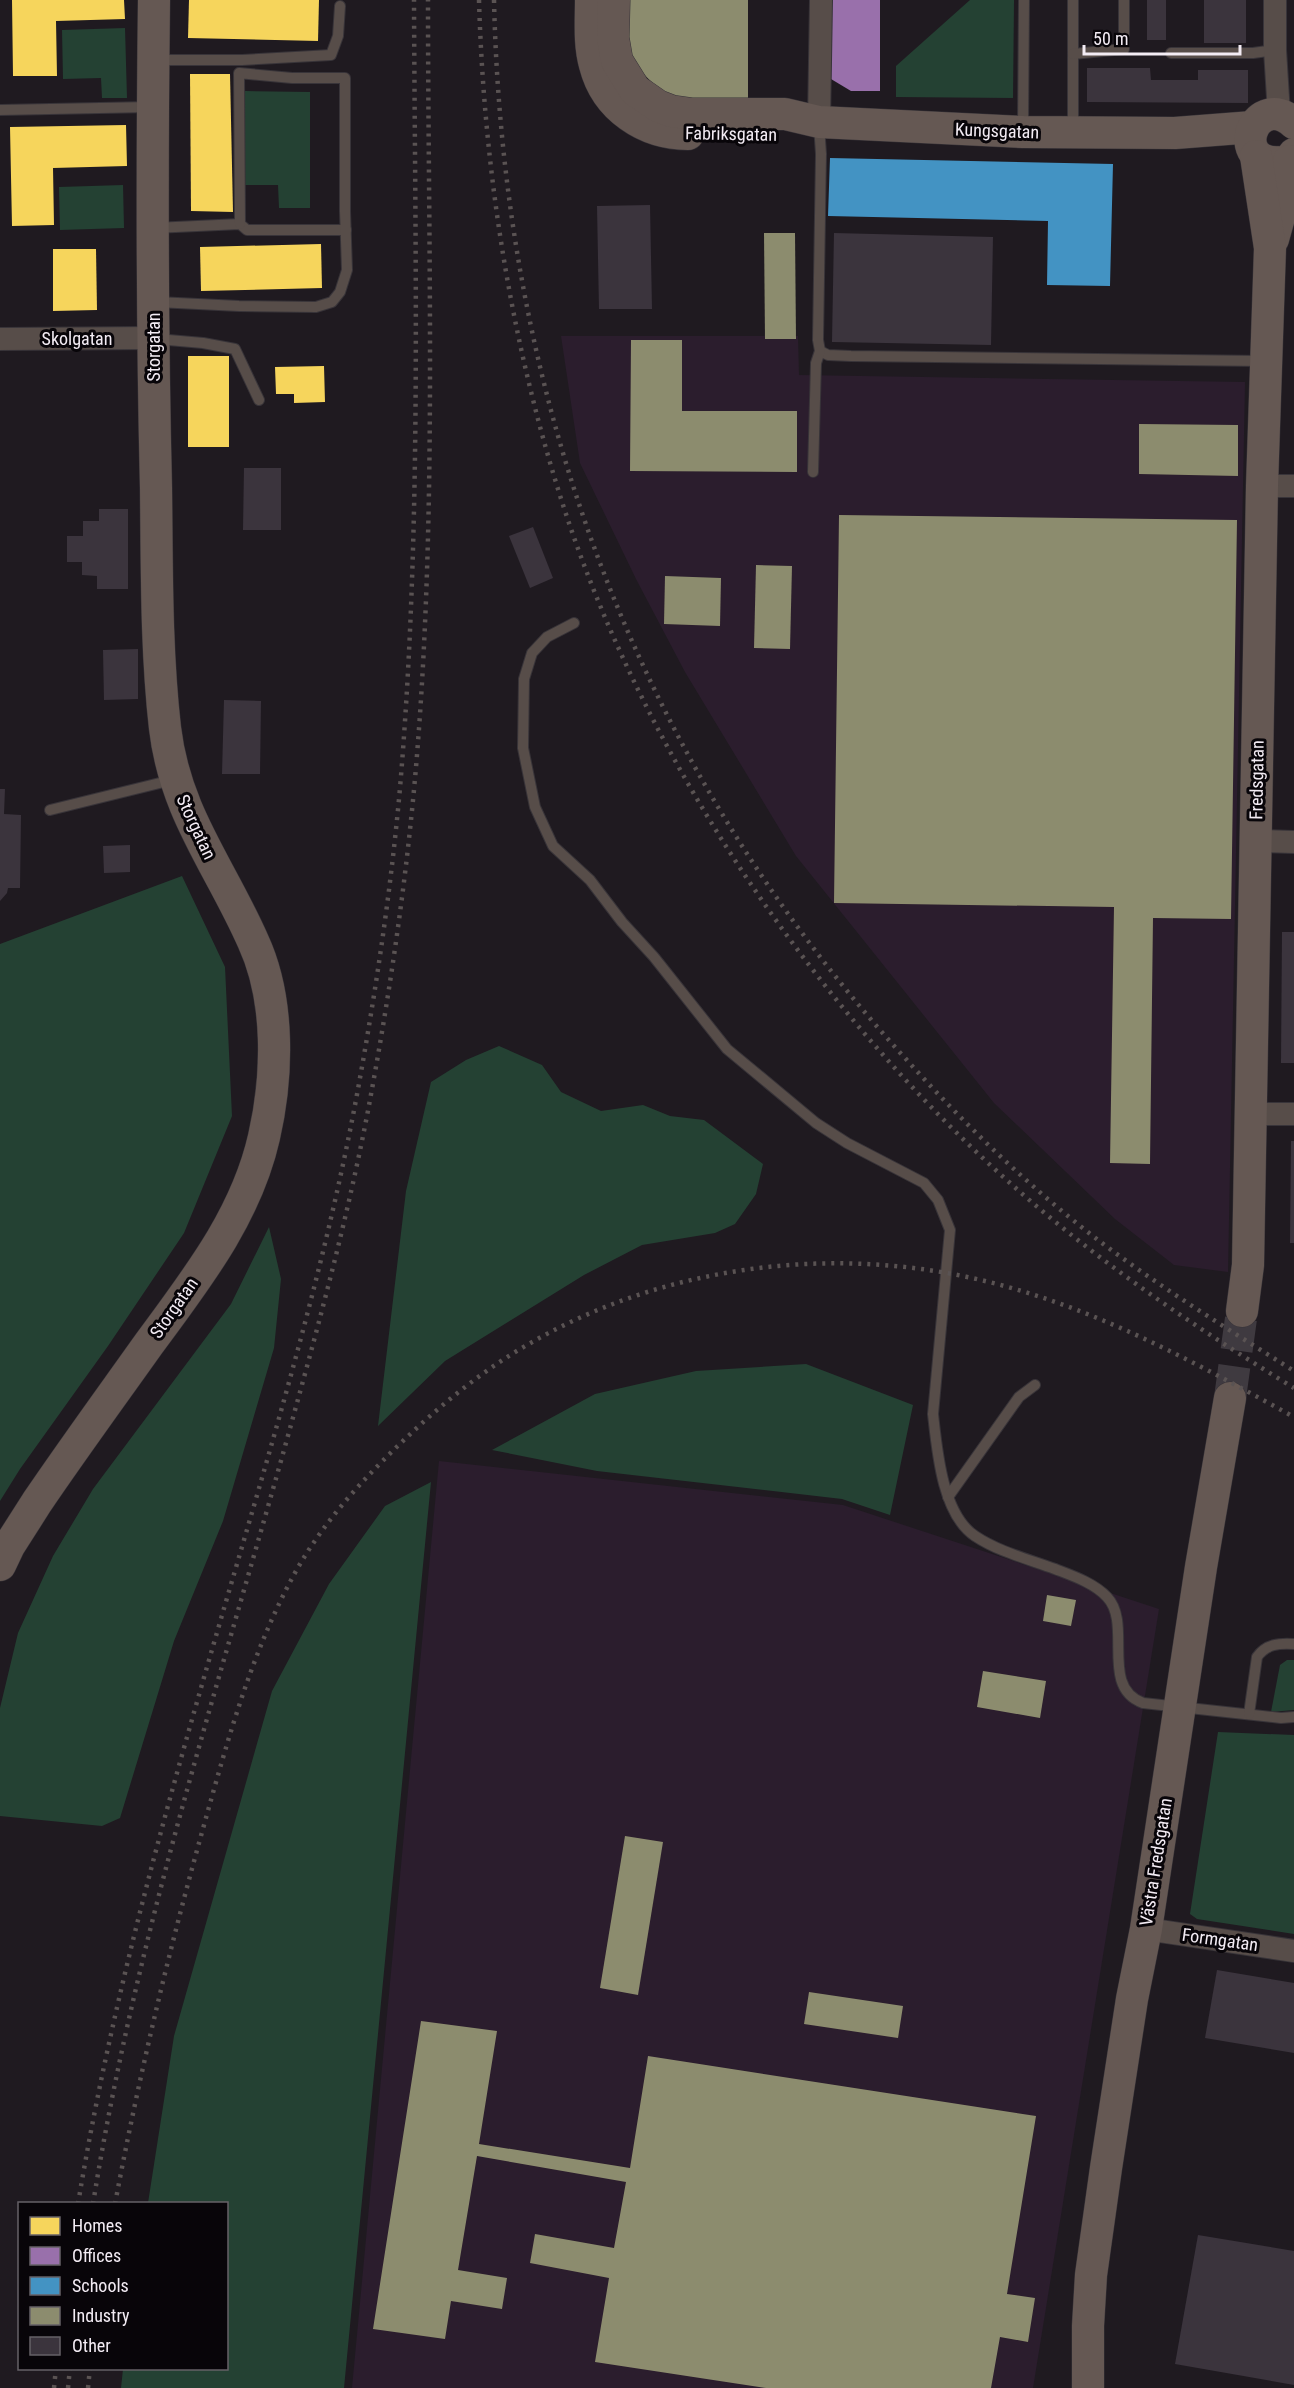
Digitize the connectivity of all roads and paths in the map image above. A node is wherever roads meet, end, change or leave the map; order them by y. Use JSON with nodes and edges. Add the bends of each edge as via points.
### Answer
{"nodes":[{"id":1,"x":154,"y":0,"type":"edge"},
{"id":2,"x":591,"y":0,"type":"edge"},
{"id":3,"x":614,"y":0,"type":"edge"},
{"id":4,"x":821,"y":0,"type":"edge"},
{"id":5,"x":1024,"y":0,"type":"edge"},
{"id":6,"x":1073,"y":0,"type":"edge"},
{"id":7,"x":1124,"y":0,"type":"edge"},
{"id":8,"x":1275,"y":0,"type":"edge"},
{"id":9,"x":340,"y":6,"type":"dead end"},
{"id":10,"x":1275,"y":50,"type":"junction"},
{"id":11,"x":1171,"y":53,"type":"dead end"},
{"id":12,"x":1073,"y":54,"type":"junction"},
{"id":13,"x":154,"y":60,"type":"junction"},
{"id":14,"x":154,"y":107,"type":"junction"},
{"id":15,"x":0,"y":110,"type":"edge"},
{"id":16,"x":819,"y":122,"type":"junction"},
{"id":17,"x":1272,"y":129,"type":"edge"},
{"id":18,"x":1023,"y":132,"type":"junction"},
{"id":19,"x":1073,"y":133,"type":"junction"},
{"id":20,"x":1291,"y":158,"type":"edge"},
{"id":21,"x":240,"y":224,"type":"junction"},
{"id":22,"x":154,"y":228,"type":"junction"},
{"id":23,"x":346,"y":230,"type":"junction"},
{"id":24,"x":1270,"y":248,"type":"junction"},
{"id":25,"x":154,"y":302,"type":"junction"},
{"id":26,"x":0,"y":339,"type":"edge"},
{"id":27,"x":154,"y":339,"type":"junction"},
{"id":28,"x":820,"y":351,"type":"junction"},
{"id":29,"x":1266,"y":361,"type":"junction"},
{"id":30,"x":259,"y":400,"type":"dead end"},
{"id":31,"x":813,"y":472,"type":"dead end"},
{"id":32,"x":1262,"y":486,"type":"junction"},
{"id":33,"x":1294,"y":486,"type":"edge"},
{"id":34,"x":574,"y":623,"type":"dead end"},
{"id":35,"x":176,"y":779,"type":"junction"},
{"id":36,"x":50,"y":810,"type":"dead end"},
{"id":37,"x":1256,"y":842,"type":"junction"},
{"id":38,"x":1294,"y":842,"type":"edge"},
{"id":39,"x":1251,"y":1114,"type":"junction"},
{"id":40,"x":1294,"y":1114,"type":"edge"},
{"id":41,"x":1242,"y":1311,"type":"tunnel mouth"},
{"id":42,"x":1035,"y":1385,"type":"dead end"},
{"id":43,"x":1230,"y":1398,"type":"tunnel mouth"},
{"id":44,"x":948,"y":1497,"type":"junction"},
{"id":45,"x":0,"y":1565,"type":"edge"},
{"id":46,"x":1294,"y":1644,"type":"edge"},
{"id":47,"x":1180,"y":1707,"type":"junction"},
{"id":48,"x":1250,"y":1714,"type":"junction"},
{"id":49,"x":1294,"y":1718,"type":"edge"},
{"id":50,"x":1146,"y":1929,"type":"junction"},
{"id":51,"x":1294,"y":1951,"type":"edge"},
{"id":52,"x":1088,"y":2326,"type":"junction"},
{"id":53,"x":1073,"y":2388,"type":"edge"},
{"id":54,"x":1088,"y":2388,"type":"edge"}],
"edges":[{"from":1,"to":13,"type":"street","name":"Storgatan"},
{"from":2,"to":16,"type":"street","name":"Fabriksgatan","via":[[595,66],[610,98],[634,120],[680,134],[785,134]]},
{"from":3,"to":16,"type":"street","name":"Fabriksgatan","via":[[617,61],[635,90],[658,106],[692,114],[785,114]]},
{"from":4,"to":16,"type":"street"},
{"from":5,"to":18,"type":"lane"},
{"from":6,"to":12,"type":"lane"},
{"from":7,"to":12,"type":"lane","via":[[1124,49]]},
{"from":8,"to":10,"type":"street","name":"Fredsgatan"},
{"from":9,"to":13,"type":"lane","via":[[332,55]]},
{"from":10,"to":11,"type":"lane"},
{"from":10,"to":17,"type":"street","name":"Fredsgatan"},
{"from":12,"to":19,"type":"lane"},
{"from":13,"to":14,"type":"street","name":"Storgatan"},
{"from":14,"to":15,"type":"lane"},
{"from":14,"to":22,"type":"street","name":"Storgatan"},
{"from":16,"to":18,"type":"street","name":"Kungsgatan"},
{"from":16,"to":28,"type":"lane"},
{"from":17,"to":19,"type":"street","name":"Kungsgatan","via":[[1175,134]]},
{"from":17,"to":20,"type":"street","name":"Kungsgatan","via":[[1263,161],[1274,164]]},
{"from":17,"to":24,"type":"street","name":"Fredsgatan"},
{"from":18,"to":19,"type":"street","name":"Kungsgatan"},
{"from":20,"to":24,"type":"street","name":"Fredsgatan","via":[[1288,185]]},
{"from":21,"to":22,"type":"lane"},
{"from":21,"to":23,"type":"lane","via":[[247,230]]},
{"from":21,"to":23,"type":"lane","via":[[240,73],[345,78]]},
{"from":22,"to":25,"type":"street","name":"Storgatan"},
{"from":23,"to":25,"type":"lane","via":[[347,270],[332,303],[316,307]]},
{"from":24,"to":29,"type":"street","name":"Fredsgatan"},
{"from":25,"to":27,"type":"street","name":"Storgatan"},
{"from":26,"to":27,"type":"street","name":"Skolgatan"},
{"from":27,"to":30,"type":"lane","via":[[235,349]]},
{"from":27,"to":35,"type":"street","name":"Storgatan","via":[[161,666],[169,758]]},
{"from":28,"to":29,"type":"lane","via":[[851,357]]},
{"from":28,"to":31,"type":"lane","via":[[816,363]]},
{"from":29,"to":32,"type":"street","name":"Fredsgatan"},
{"from":32,"to":33,"type":"street"},
{"from":32,"to":37,"type":"street","name":"Fredsgatan"},
{"from":34,"to":44,"type":"lane","via":[[547,637],[532,653],[524,680],[524,748],[535,807],[553,846],[590,880],[727,1049],[816,1123],[924,1183],[938,1200],[950,1230],[933,1414]]},
{"from":35,"to":36,"type":"lane"},
{"from":35,"to":45,"type":"street","name":"Storgatan","via":[[193,827],[255,945],[265,975],[273,1052],[271,1101],[264,1138],[256,1168],[225,1236],[37,1502]]},
{"from":37,"to":38,"type":"street"},
{"from":37,"to":39,"type":"street","name":"Fredsgatan"},
{"from":39,"to":40,"type":"street"},
{"from":39,"to":41,"type":"street","name":"Fredsgatan","via":[[1248,1265]]},
{"from":42,"to":44,"type":"lane","via":[[1019,1397]]},
{"from":43,"to":47,"type":"street","name":"Västra Fredsgatan"},
{"from":44,"to":47,"type":"lane","via":[[957,1518],[974,1535],[1011,1554],[1083,1580],[1102,1592],[1114,1607],[1120,1673],[1128,1694],[1143,1703]]},
{"from":46,"to":48,"type":"lane","via":[[1280,1643],[1262,1650],[1257,1657]]},
{"from":47,"to":48,"type":"lane"},
{"from":47,"to":50,"type":"street","name":"Västra Fredsgatan"},
{"from":48,"to":49,"type":"lane"},
{"from":50,"to":51,"type":"street","name":"Formgatan"},
{"from":50,"to":52,"type":"street","name":"Västra Fredsgatan","via":[[1106,2168]]},
{"from":52,"to":53,"type":"street","name":"Västra Fredsgatan"},
{"from":52,"to":54,"type":"street","name":"Västra Fredsgatan"}]}
